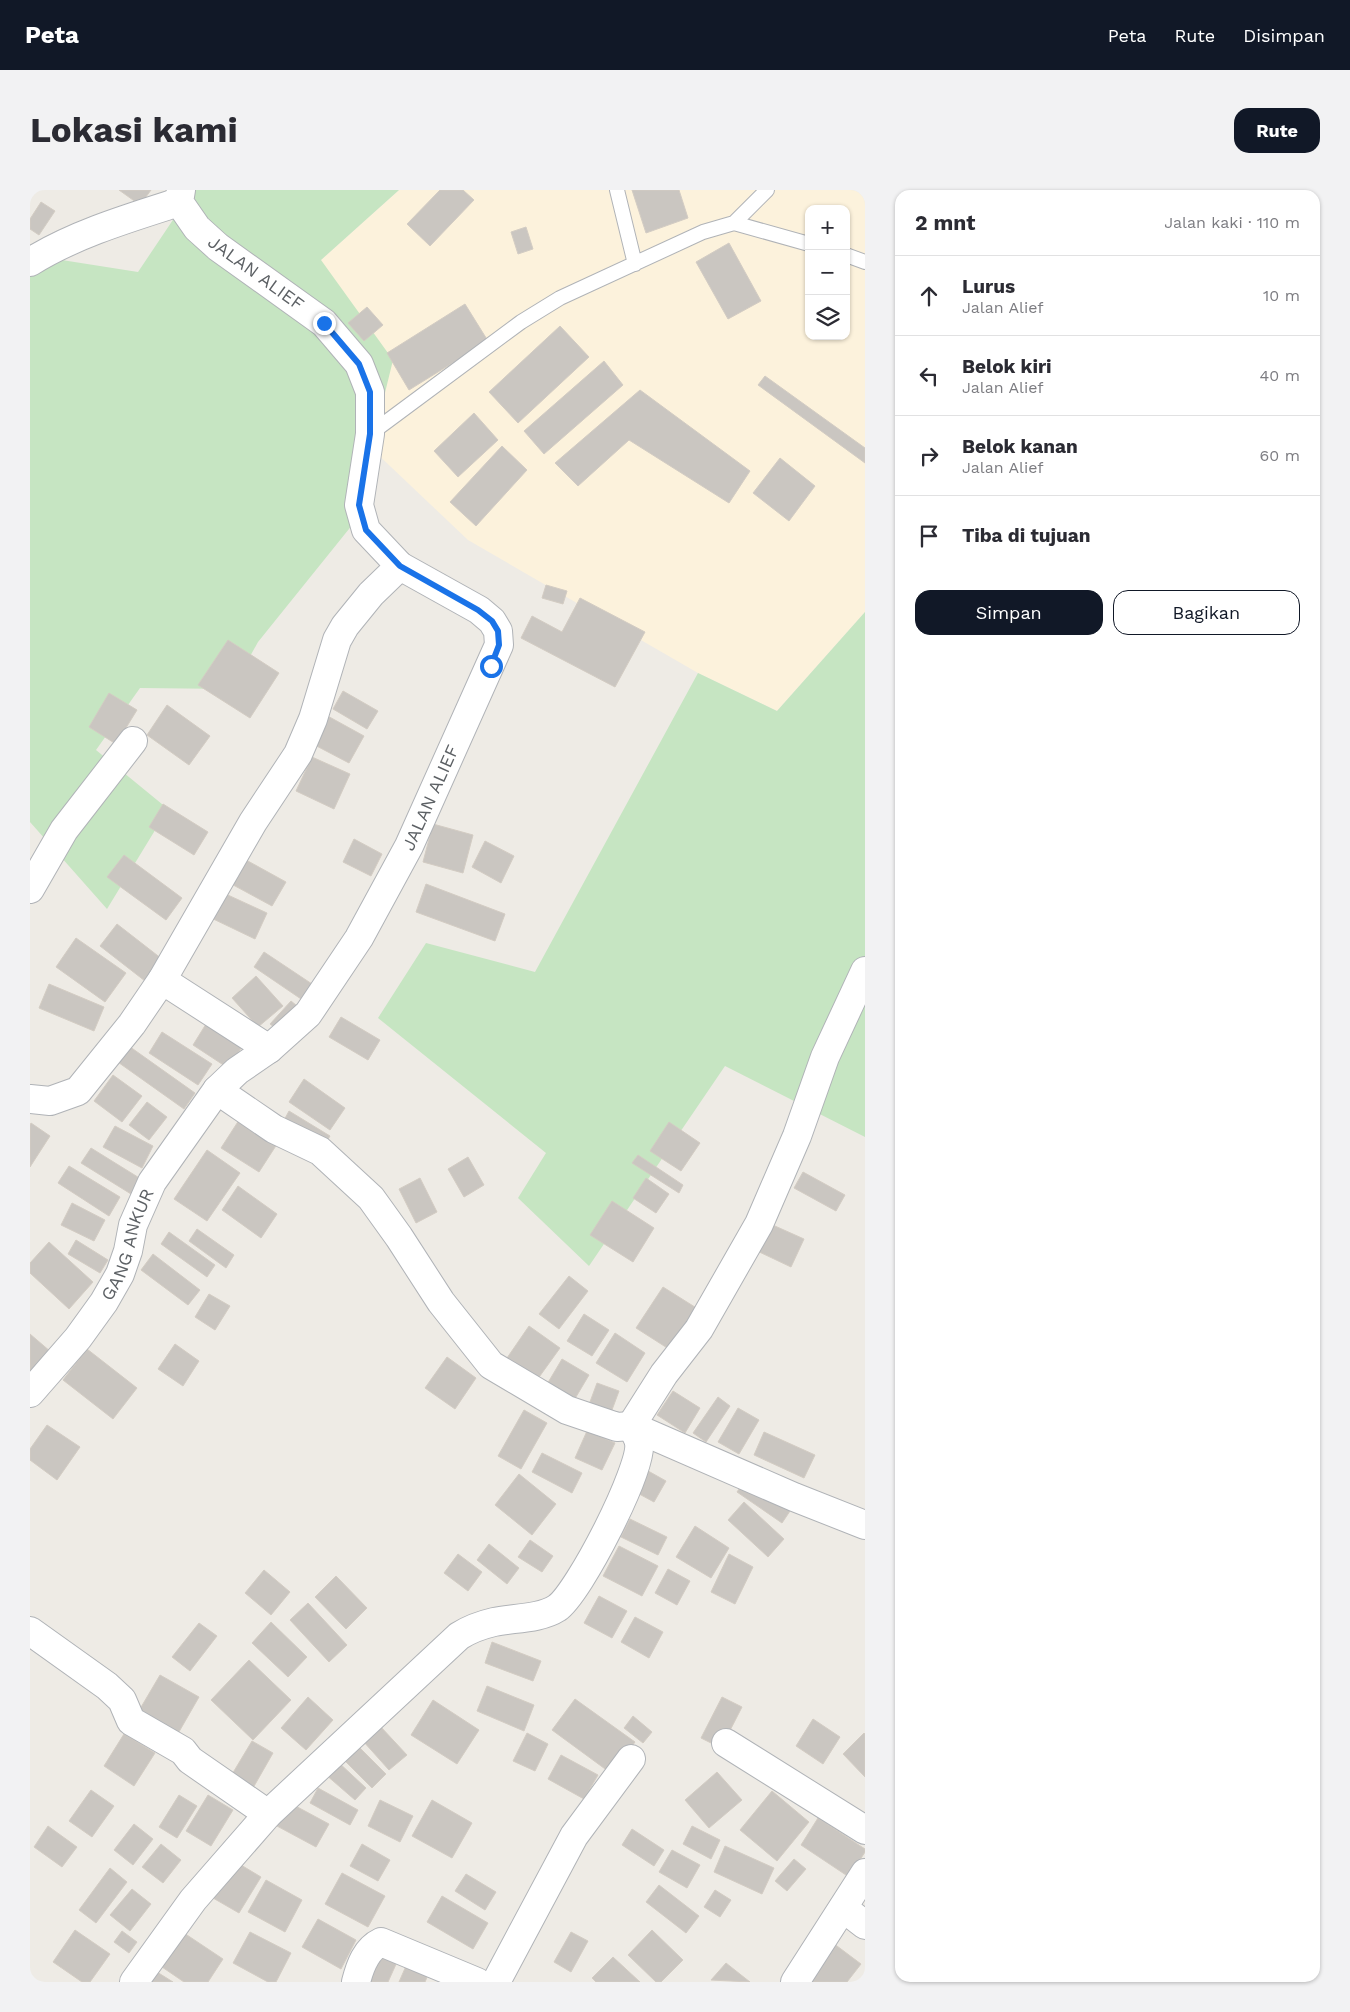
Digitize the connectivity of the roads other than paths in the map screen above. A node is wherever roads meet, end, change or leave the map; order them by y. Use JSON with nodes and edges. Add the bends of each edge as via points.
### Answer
{"nodes":[{"id":1,"x":617,"y":190,"type":"edge"},
{"id":2,"x":767,"y":190,"type":"edge"},
{"id":3,"x":180,"y":196,"type":"edge"},
{"id":4,"x":734,"y":223,"type":"junction"},
{"id":5,"x":805,"y":243,"type":"edge"},
{"id":6,"x":850,"y":256,"type":"edge"},
{"id":7,"x":30,"y":262,"type":"edge"},
{"id":8,"x":865,"y":262,"type":"edge"},
{"id":9,"x":635,"y":264,"type":"junction"},
{"id":10,"x":370,"y":434,"type":"junction"},
{"id":11,"x":400,"y":566,"type":"junction"},
{"id":12,"x":133,"y":741,"type":"dead end"},
{"id":13,"x":30,"y":889,"type":"edge"},
{"id":14,"x":865,"y":971,"type":"edge"},
{"id":15,"x":162,"y":980,"type":"junction"},
{"id":16,"x":269,"y":1049,"type":"junction"},
{"id":17,"x":217,"y":1090,"type":"junction"},
{"id":18,"x":30,"y":1099,"type":"edge"},
{"id":19,"x":30,"y":1393,"type":"edge"},
{"id":20,"x":632,"y":1426,"type":"junction"},
{"id":21,"x":865,"y":1524,"type":"edge"},
{"id":22,"x":30,"y":1631,"type":"edge"},
{"id":23,"x":726,"y":1743,"type":"dead end"},
{"id":24,"x":631,"y":1759,"type":"dead end"},
{"id":25,"x":268,"y":1814,"type":"junction"},
{"id":26,"x":865,"y":1830,"type":"edge"},
{"id":27,"x":865,"y":1873,"type":"edge"},
{"id":28,"x":843,"y":1908,"type":"junction"},
{"id":29,"x":865,"y":1925,"type":"edge"},
{"id":30,"x":134,"y":1982,"type":"edge"},
{"id":31,"x":356,"y":1982,"type":"edge"},
{"id":32,"x":477,"y":1982,"type":"edge"},
{"id":33,"x":496,"y":1982,"type":"edge"},
{"id":34,"x":795,"y":1982,"type":"edge"}],
"edges":[{"from":1,"to":9,"type":"lane"},
{"from":2,"to":4,"type":"lane"},
{"from":3,"to":7,"type":"street"},
{"from":3,"to":10,"type":"street","name":"JALAN ALIEF","via":[[197,228],[218,247],[300,304],[341,341],[359,364],[370,392]]},
{"from":4,"to":5,"type":"lane"},
{"from":4,"to":9,"type":"lane","via":[[703,232]]},
{"from":6,"to":8,"type":"lane"},
{"from":9,"to":10,"type":"lane","via":[[560,298],[521,322]]},
{"from":10,"to":11,"type":"street","name":"JALAN ALIEF","via":[[359,505],[361,518],[366,530]]},
{"from":11,"to":15,"type":"street","via":[[345,626],[337,640],[313,719],[298,754],[253,822]]},
{"from":11,"to":16,"type":"street","name":"JALAN ALIEF","via":[[478,610],[495,626],[499,645],[409,846],[359,938],[308,1014]]},
{"from":12,"to":13,"type":"street","via":[[64,830]]},
{"from":14,"to":20,"type":"street","via":[[825,1057],[797,1136],[759,1224],[699,1329],[664,1374]]},
{"from":15,"to":16,"type":"street"},
{"from":15,"to":18,"type":"street","via":[[132,1024],[78,1091],[50,1101]]},
{"from":16,"to":17,"type":"street","name":"JALAN ALIEF","via":[[237,1071]]},
{"from":17,"to":19,"type":"street","name":"GANG ANKUR","via":[[152,1182],[133,1225],[120,1274],[104,1302],[78,1338]]},
{"from":17,"to":20,"type":"street","via":[[274,1129],[320,1151],[371,1198],[441,1302],[491,1365],[567,1410],[617,1427]]},
{"from":20,"to":21,"type":"street","via":[[794,1497]]},
{"from":20,"to":25,"type":"street","via":[[639,1444],[634,1464],[598,1551],[571,1594],[556,1608],[494,1622],[459,1636]]},
{"from":22,"to":25,"type":"street","via":[[107,1686],[122,1700],[131,1721],[183,1751],[190,1760]]},
{"from":23,"to":26,"type":"street"},
{"from":24,"to":33,"type":"street","via":[[574,1836]]},
{"from":25,"to":30,"type":"street","via":[[193,1900]]},
{"from":27,"to":28,"type":"street"},
{"from":28,"to":29,"type":"street"},
{"from":28,"to":34,"type":"street"},
{"from":31,"to":32,"type":"street","via":[[366,1955],[373,1945],[381,1942]]}]}
